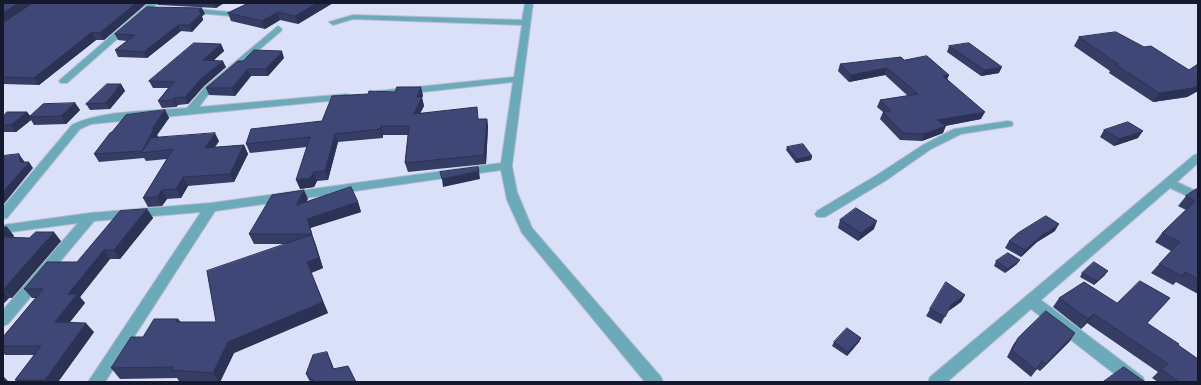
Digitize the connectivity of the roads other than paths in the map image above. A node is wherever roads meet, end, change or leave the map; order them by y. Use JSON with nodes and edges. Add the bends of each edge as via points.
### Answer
{"nodes":[{"id":1,"x":529,"y":3,"type":"edge"},
{"id":2,"x":153,"y":7,"type":"edge"},
{"id":3,"x":179,"y":10,"type":"edge"},
{"id":4,"x":230,"y":14,"type":"edge"},
{"id":5,"x":333,"y":22,"type":"dead end"},
{"id":6,"x":525,"y":23,"type":"junction"},
{"id":7,"x":278,"y":29,"type":"dead end"},
{"id":8,"x":518,"y":79,"type":"junction"},
{"id":9,"x":64,"y":81,"type":"dead end"},
{"id":10,"x":190,"y":111,"type":"junction"},
{"id":11,"x":1008,"y":124,"type":"dead end"},
{"id":12,"x":1198,"y":157,"type":"edge"},
{"id":13,"x":506,"y":166,"type":"junction"},
{"id":14,"x":1170,"y":183,"type":"junction"},
{"id":15,"x":1198,"y":197,"type":"edge"},
{"id":16,"x":211,"y":207,"type":"junction"},
{"id":17,"x":821,"y":214,"type":"dead end"},
{"id":18,"x":3,"y":215,"type":"edge"},
{"id":19,"x":90,"y":217,"type":"junction"},
{"id":20,"x":3,"y":229,"type":"edge"},
{"id":21,"x":1031,"y":301,"type":"junction"},
{"id":22,"x":3,"y":320,"type":"edge"},
{"id":23,"x":96,"y":382,"type":"edge"},
{"id":24,"x":655,"y":382,"type":"edge"},
{"id":25,"x":936,"y":382,"type":"edge"},
{"id":26,"x":1137,"y":382,"type":"edge"}],
"edges":[{"from":1,"to":6,"type":"street"},
{"from":2,"to":9,"type":"street"},
{"from":3,"to":4,"type":"street"},
{"from":5,"to":6,"type":"street","via":[[353,17]]},
{"from":6,"to":8,"type":"street"},
{"from":7,"to":10,"type":"street","via":[[222,80],[208,89]]},
{"from":8,"to":10,"type":"street"},
{"from":8,"to":13,"type":"street"},
{"from":10,"to":18,"type":"street","via":[[108,118],[88,121],[76,127]]},
{"from":11,"to":17,"type":"street","via":[[958,131],[927,147]]},
{"from":12,"to":14,"type":"street"},
{"from":13,"to":16,"type":"street"},
{"from":13,"to":24,"type":"street","via":[[514,203],[527,230]]},
{"from":14,"to":15,"type":"street"},
{"from":14,"to":21,"type":"street"},
{"from":16,"to":19,"type":"street"},
{"from":16,"to":23,"type":"street"},
{"from":19,"to":20,"type":"street"},
{"from":19,"to":22,"type":"street"},
{"from":21,"to":25,"type":"street"},
{"from":21,"to":26,"type":"street"}]}
